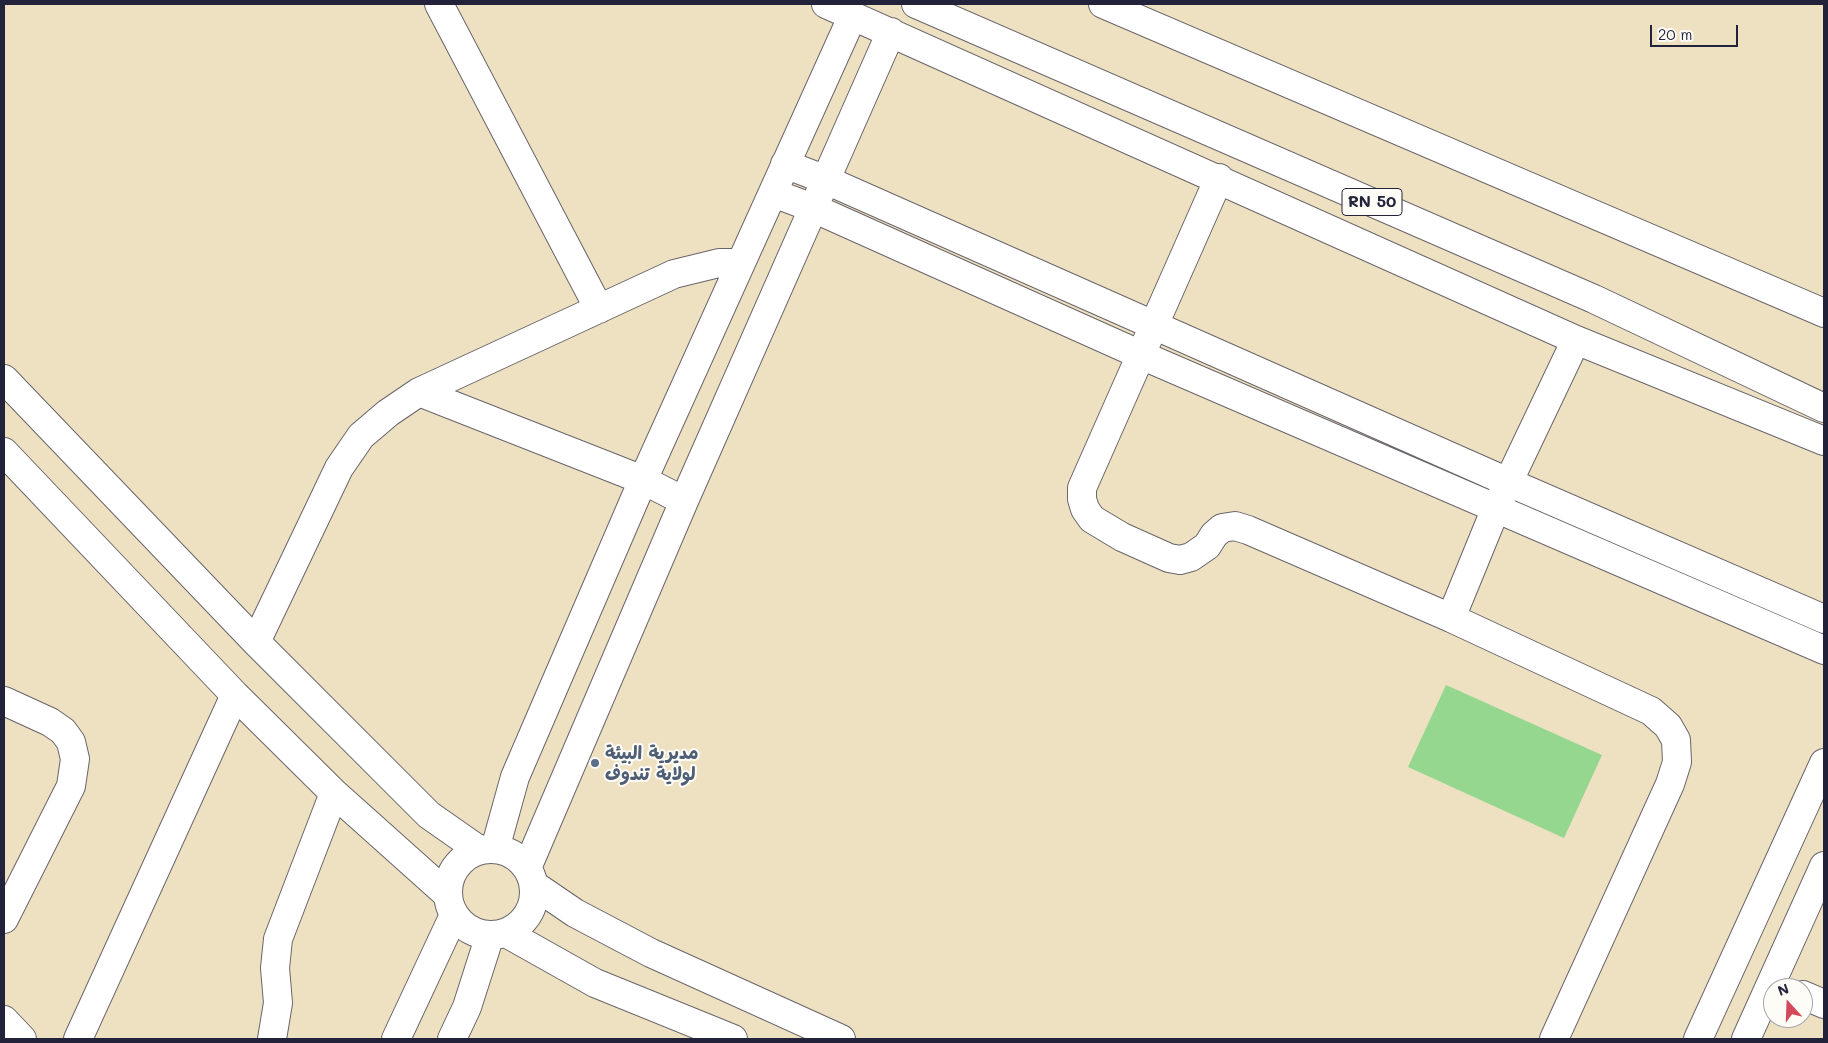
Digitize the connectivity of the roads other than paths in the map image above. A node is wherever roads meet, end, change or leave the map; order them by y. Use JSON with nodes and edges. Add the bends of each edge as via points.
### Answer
{"nodes":[{"id":1,"x":439,"y":4,"type":"edge"},
{"id":2,"x":826,"y":4,"type":"edge"},
{"id":3,"x":916,"y":4,"type":"edge"},
{"id":4,"x":1103,"y":4,"type":"edge"},
{"id":5,"x":853,"y":15,"type":"junction"},
{"id":6,"x":891,"y":32,"type":"junction"},
{"id":7,"x":785,"y":164,"type":"junction"},
{"id":8,"x":1219,"y":178,"type":"junction"},
{"id":9,"x":826,"y":180,"type":"junction"},
{"id":10,"x":772,"y":193,"type":"junction"},
{"id":11,"x":814,"y":208,"type":"junction"},
{"id":12,"x":741,"y":263,"type":"junction"},
{"id":13,"x":599,"y":309,"type":"junction"},
{"id":14,"x":1824,"y":313,"type":"edge"},
{"id":15,"x":1155,"y":324,"type":"junction"},
{"id":16,"x":1576,"y":340,"type":"junction"},
{"id":17,"x":1141,"y":354,"type":"junction"},
{"id":18,"x":4,"y":379,"type":"edge"},
{"id":19,"x":419,"y":392,"type":"junction"},
{"id":20,"x":1824,"y":408,"type":"edge"},
{"id":21,"x":1824,"y":441,"type":"edge"},
{"id":22,"x":4,"y":452,"type":"edge"},
{"id":23,"x":643,"y":480,"type":"junction"},
{"id":24,"x":1508,"y":482,"type":"junction"},
{"id":25,"x":684,"y":501,"type":"junction"},
{"id":26,"x":1496,"y":508,"type":"junction"},
{"id":27,"x":1451,"y":618,"type":"junction"},
{"id":28,"x":1824,"y":619,"type":"edge"},
{"id":29,"x":256,"y":642,"type":"junction"},
{"id":30,"x":1824,"y":650,"type":"edge"},
{"id":31,"x":235,"y":695,"type":"junction"},
{"id":32,"x":4,"y":701,"type":"edge"},
{"id":33,"x":1824,"y":763,"type":"edge"},
{"id":34,"x":334,"y":793,"type":"junction"},
{"id":35,"x":487,"y":850,"type":"junction"},
{"id":36,"x":1824,"y":866,"type":"edge"},
{"id":37,"x":530,"y":877,"type":"junction"},
{"id":38,"x":451,"y":905,"type":"junction"},
{"id":39,"x":4,"y":919,"type":"edge"},
{"id":40,"x":498,"y":934,"type":"junction"},
{"id":41,"x":1732,"y":965,"type":"junction"},
{"id":42,"x":1763,"y":978,"type":"edge"},
{"id":43,"x":1783,"y":978,"type":"edge"},
{"id":44,"x":1763,"y":1012,"type":"edge"},
{"id":45,"x":4,"y":1020,"type":"edge"},
{"id":46,"x":22,"y":1039,"type":"edge"},
{"id":47,"x":78,"y":1039,"type":"edge"},
{"id":48,"x":272,"y":1039,"type":"edge"},
{"id":49,"x":396,"y":1039,"type":"edge"},
{"id":50,"x":452,"y":1039,"type":"edge"},
{"id":51,"x":733,"y":1039,"type":"edge"},
{"id":52,"x":841,"y":1039,"type":"edge"},
{"id":53,"x":1554,"y":1039,"type":"edge"},
{"id":54,"x":1698,"y":1039,"type":"edge"},
{"id":55,"x":1746,"y":1039,"type":"edge"}],
"edges":[{"from":1,"to":13,"type":"street"},
{"from":2,"to":5,"type":"street"},
{"from":3,"to":20,"type":"street","number":"RN 50","via":[[1594,299]]},
{"from":4,"to":14,"type":"street"},
{"from":5,"to":6,"type":"street"},
{"from":5,"to":7,"type":"street"},
{"from":6,"to":8,"type":"street"},
{"from":6,"to":9,"type":"street"},
{"from":7,"to":9,"type":"street"},
{"from":7,"to":10,"type":"street"},
{"from":8,"to":15,"type":"street"},
{"from":8,"to":16,"type":"street"},
{"from":9,"to":11,"type":"street"},
{"from":9,"to":15,"type":"street"},
{"from":10,"to":11,"type":"street"},
{"from":10,"to":12,"type":"street"},
{"from":11,"to":17,"type":"street"},
{"from":11,"to":25,"type":"street"},
{"from":12,"to":13,"type":"street","via":[[719,262],[674,274]]},
{"from":12,"to":23,"type":"street"},
{"from":13,"to":19,"type":"street"},
{"from":15,"to":17,"type":"street"},
{"from":15,"to":24,"type":"street"},
{"from":16,"to":21,"type":"street"},
{"from":16,"to":24,"type":"street"},
{"from":17,"to":26,"type":"street"},
{"from":17,"to":27,"type":"street","via":[[1082,488],[1085,509],[1092,519],[1122,537],[1180,560],[1192,557],[1208,546],[1222,528],[1235,526]]},
{"from":18,"to":29,"type":"street"},
{"from":19,"to":23,"type":"street"},
{"from":19,"to":29,"type":"street","via":[[361,436],[339,468]]},
{"from":22,"to":31,"type":"street"},
{"from":23,"to":25,"type":"street"},
{"from":23,"to":35,"type":"street","via":[[515,777]]},
{"from":24,"to":26,"type":"street"},
{"from":24,"to":28,"type":"street"},
{"from":25,"to":37,"type":"street"},
{"from":26,"to":27,"type":"street"},
{"from":26,"to":30,"type":"street"},
{"from":27,"to":53,"type":"street","via":[[1651,711],[1668,726],[1676,740],[1677,762],[1670,784]]},
{"from":29,"to":35,"type":"street","via":[[429,815]]},
{"from":31,"to":34,"type":"street"},
{"from":31,"to":47,"type":"street"},
{"from":32,"to":39,"type":"street","via":[[64,731],[76,759],[71,786]]},
{"from":33,"to":41,"type":"street"},
{"from":34,"to":38,"type":"street"},
{"from":34,"to":48,"type":"street","via":[[278,939],[275,968],[278,1004]]},
{"from":35,"to":37,"type":"street","via":[[514,855]]},
{"from":35,"to":38,"type":"street","via":[[466,857],[455,867],[449,880]]},
{"from":36,"to":43,"type":"street"},
{"from":37,"to":40,"type":"street","via":[[534,897],[525,918]]},
{"from":37,"to":52,"type":"street","via":[[574,913],[652,953]]},
{"from":38,"to":40,"type":"street","via":[[469,930]]},
{"from":38,"to":49,"type":"street"},
{"from":40,"to":50,"type":"street"},
{"from":40,"to":51,"type":"street","via":[[595,982]]},
{"from":41,"to":42,"type":"street"},
{"from":41,"to":54,"type":"street"},
{"from":44,"to":55,"type":"street"},
{"from":45,"to":46,"type":"street"}]}
